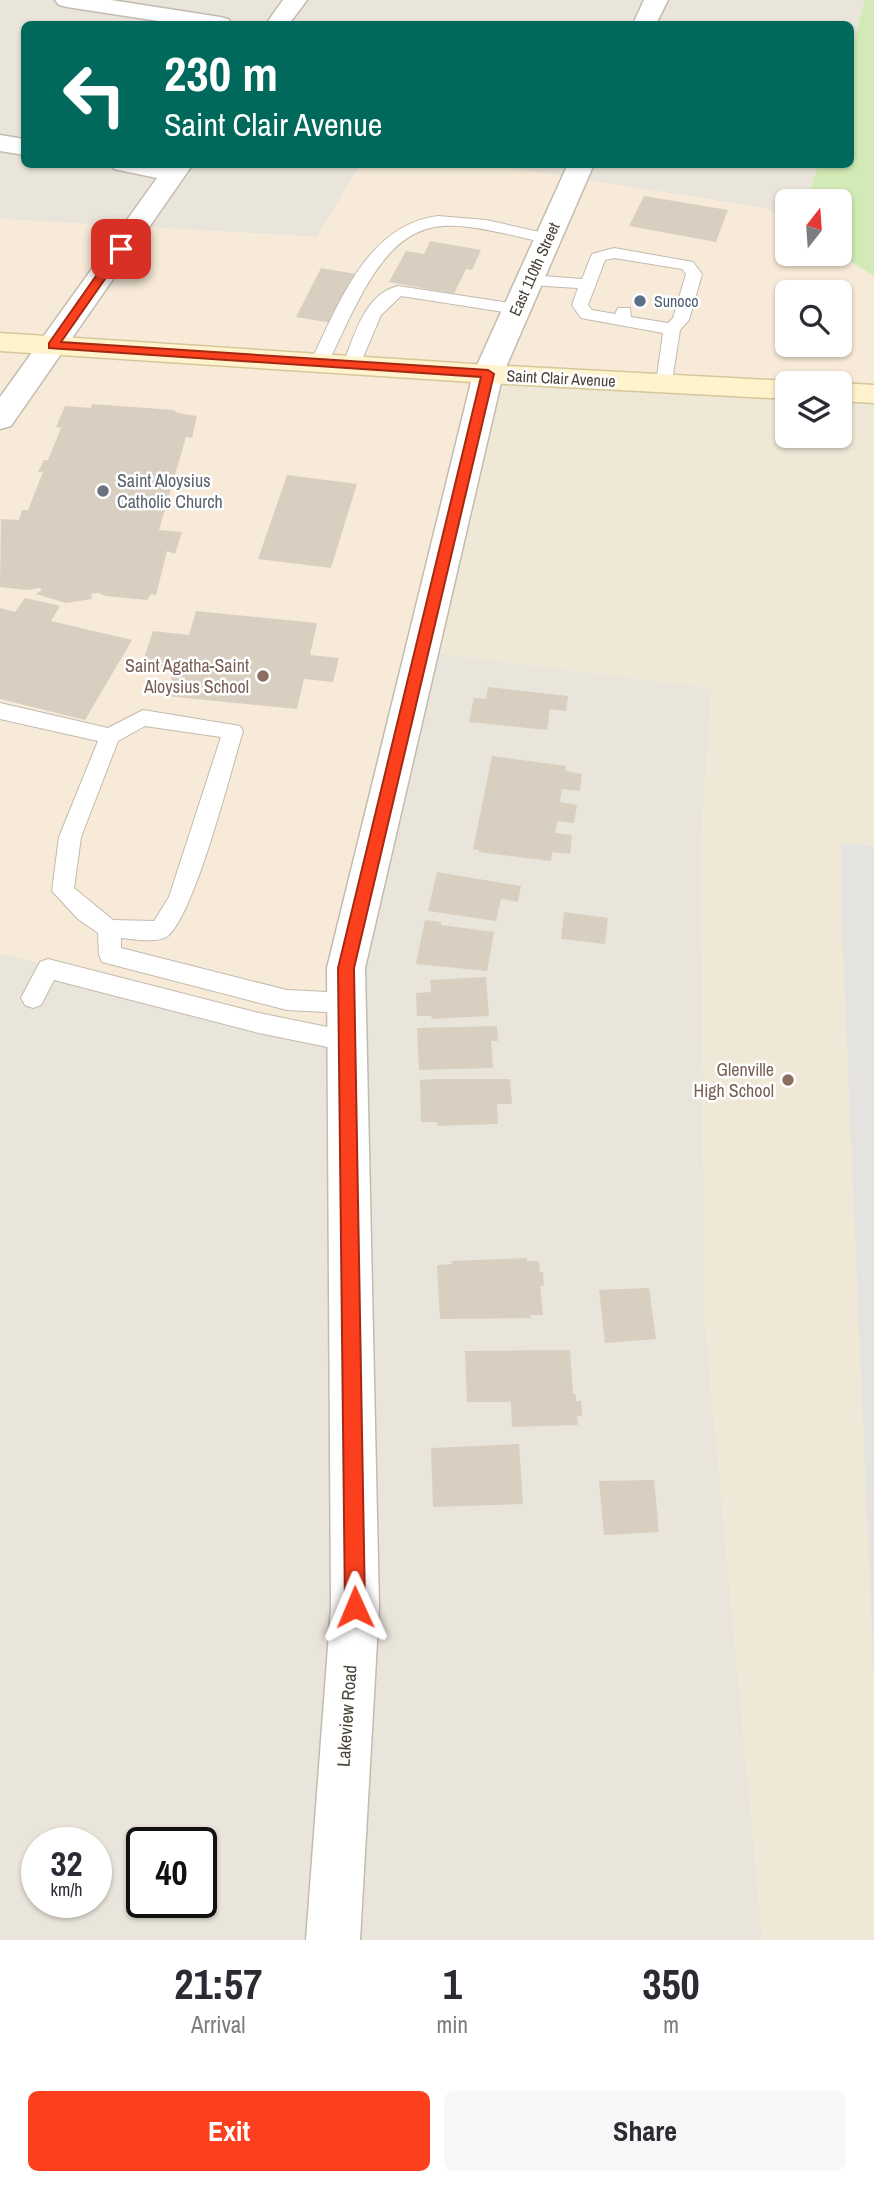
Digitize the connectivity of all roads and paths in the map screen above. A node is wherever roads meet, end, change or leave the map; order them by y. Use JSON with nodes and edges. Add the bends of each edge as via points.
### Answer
{"nodes":[{"id":1,"x":67,"y":0,"type":"edge"},
{"id":2,"x":295,"y":0,"type":"edge"},
{"id":3,"x":656,"y":0,"type":"edge"},
{"id":4,"x":201,"y":21,"type":"edge"},
{"id":5,"x":279,"y":21,"type":"edge"},
{"id":6,"x":646,"y":21,"type":"edge"},
{"id":7,"x":0,"y":143,"type":"edge"},
{"id":8,"x":21,"y":146,"type":"edge"},
{"id":9,"x":579,"y":168,"type":"edge"},
{"id":10,"x":177,"y":169,"type":"edge"},
{"id":11,"x":547,"y":238,"type":"junction"},
{"id":12,"x":642,"y":264,"type":"joint"},
{"id":13,"x":529,"y":280,"type":"junction"},
{"id":14,"x":587,"y":285,"type":"junction"},
{"id":15,"x":516,"y":310,"type":"junction"},
{"id":16,"x":672,"y":329,"type":"junction"},
{"id":17,"x":0,"y":342,"type":"edge"},
{"id":18,"x":53,"y":345,"type":"junction"},
{"id":19,"x":319,"y":363,"type":"junction"},
{"id":20,"x":352,"y":365,"type":"junction"},
{"id":21,"x":488,"y":374,"type":"junction"},
{"id":22,"x":665,"y":383,"type":"junction"},
{"id":23,"x":775,"y":389,"type":"edge"},
{"id":24,"x":852,"y":393,"type":"edge"},
{"id":25,"x":874,"y":394,"type":"edge"},
{"id":26,"x":0,"y":419,"type":"edge"},
{"id":27,"x":0,"y":710,"type":"edge"},
{"id":28,"x":110,"y":736,"type":"junction"},
{"id":29,"x":109,"y":929,"type":"junction"},
{"id":30,"x":33,"y":998,"type":"dead end"},
{"id":31,"x":347,"y":1022,"type":"junction"},
{"id":32,"x":333,"y":1940,"type":"edge"}],
"edges":[{"from":1,"to":4,"type":"street"},
{"from":2,"to":5,"type":"street"},
{"from":3,"to":6,"type":"street"},
{"from":7,"to":8,"type":"street"},
{"from":9,"to":11,"type":"street","name":"East 110th Street"},
{"from":10,"to":18,"type":"street"},
{"from":11,"to":13,"type":"street","name":"East 110th Street"},
{"from":11,"to":19,"type":"lane","via":[[453,221],[425,222],[402,234],[372,262]]},
{"from":12,"to":14,"type":"lane","via":[[614,253],[598,257]]},
{"from":12,"to":16,"type":"lane","via":[[687,265],[694,274],[681,320]]},
{"from":13,"to":14,"type":"lane"},
{"from":13,"to":15,"type":"street","name":"East 110th Street"},
{"from":14,"to":16,"type":"lane","via":[[580,305],[587,314],[623,316]]},
{"from":15,"to":20,"type":"lane","via":[[398,291],[382,300],[372,314]]},
{"from":15,"to":21,"type":"street","name":"East 110th Street"},
{"from":16,"to":22,"type":"lane"},
{"from":17,"to":18,"type":"main road","name":"Saint Clair Avenue"},
{"from":18,"to":19,"type":"main road","name":"Saint Clair Avenue"},
{"from":18,"to":26,"type":"street"},
{"from":19,"to":20,"type":"main road","name":"Saint Clair Avenue"},
{"from":20,"to":21,"type":"main road","name":"Saint Clair Avenue"},
{"from":21,"to":22,"type":"main road","name":"Saint Clair Avenue"},
{"from":21,"to":31,"type":"street","name":"Lakeview Road","via":[[346,968]]},
{"from":22,"to":23,"type":"main road","name":"Saint Clair Avenue"},
{"from":24,"to":25,"type":"main road"},
{"from":27,"to":28,"type":"lane"},
{"from":28,"to":29,"type":"lane","via":[[70,837],[63,891]]},
{"from":28,"to":29,"type":"lane","via":[[143,718],[233,731],[179,900],[160,930]]},
{"from":29,"to":31,"type":"lane","via":[[110,955],[288,1000]]},
{"from":30,"to":31,"type":"lane","via":[[48,969],[259,1023]]},
{"from":31,"to":32,"type":"street","name":"Lakeview Road","via":[[355,1607]]}]}
